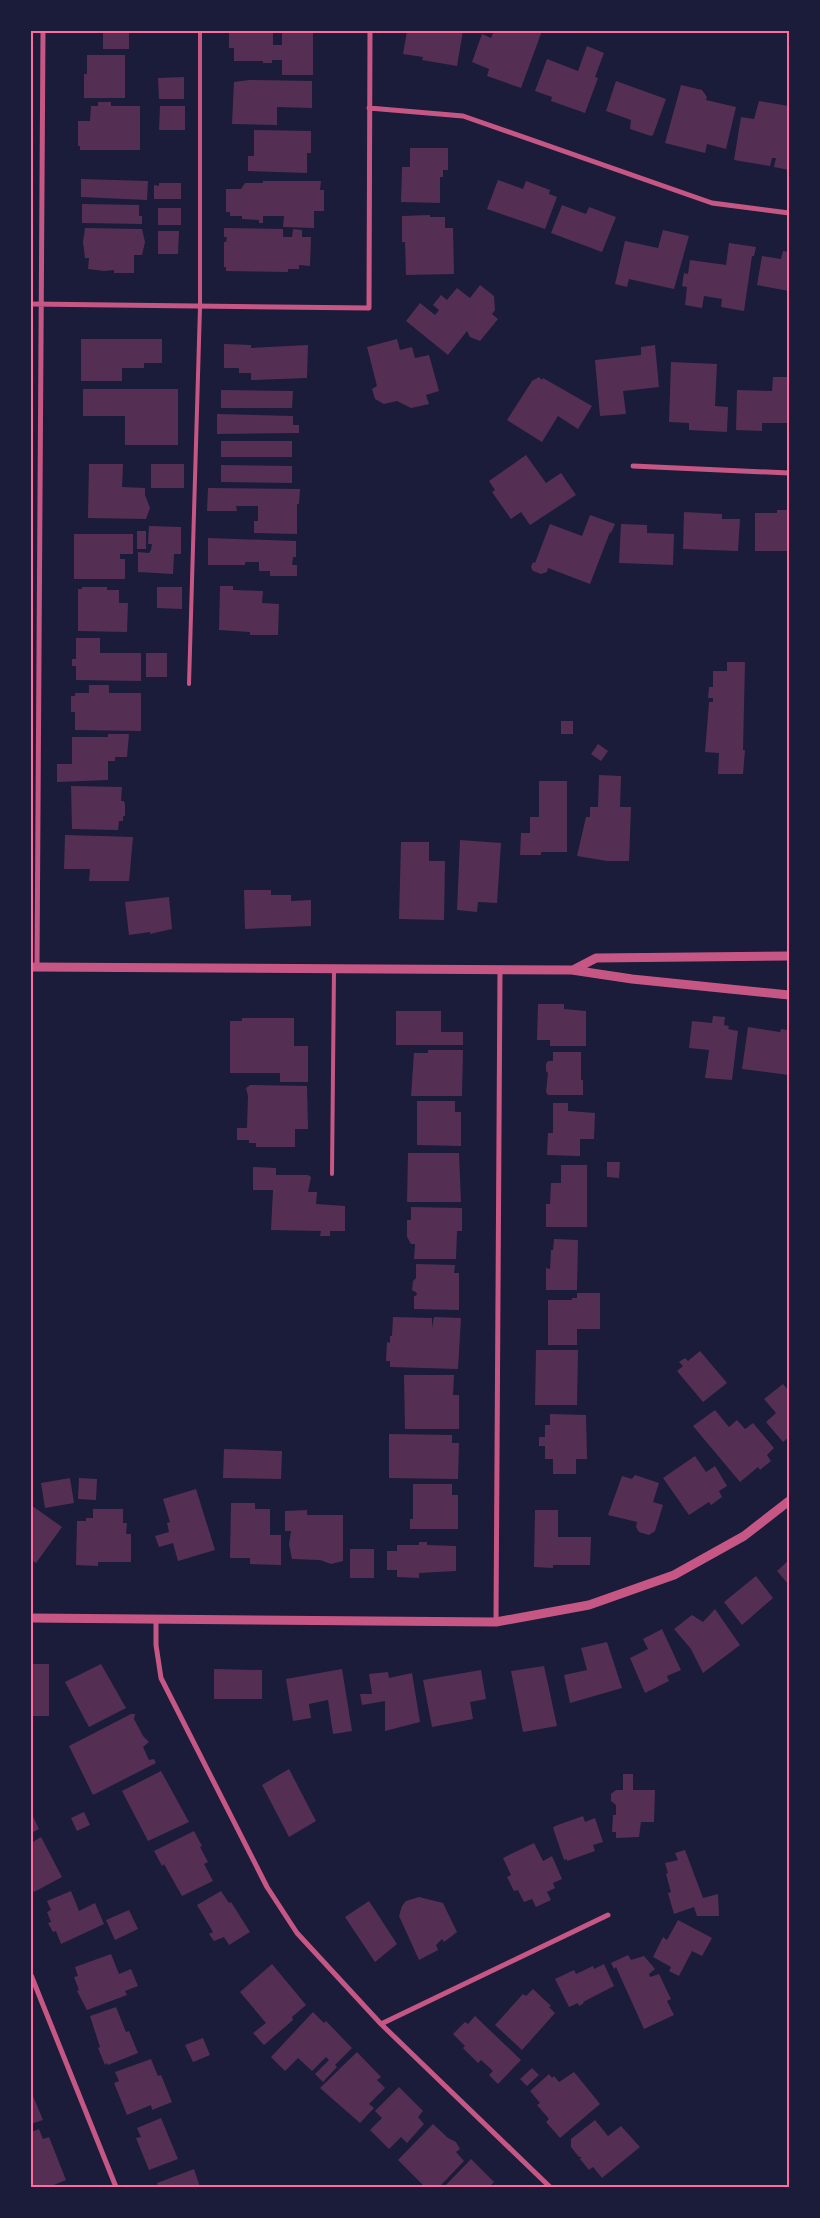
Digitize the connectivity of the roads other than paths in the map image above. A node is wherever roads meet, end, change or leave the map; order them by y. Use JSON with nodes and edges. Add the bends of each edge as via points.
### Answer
{"nodes":[{"id":1,"x":43,"y":31,"type":"edge"},
{"id":2,"x":200,"y":31,"type":"edge"},
{"id":3,"x":370,"y":31,"type":"edge"},
{"id":4,"x":369,"y":108,"type":"junction"},
{"id":5,"x":789,"y":212,"type":"edge"},
{"id":6,"x":31,"y":304,"type":"edge"},
{"id":7,"x":40,"y":304,"type":"junction"},
{"id":8,"x":200,"y":308,"type":"junction"},
{"id":9,"x":633,"y":466,"type":"dead end"},
{"id":10,"x":789,"y":473,"type":"edge"},
{"id":11,"x":189,"y":684,"type":"dead end"},
{"id":12,"x":789,"y":956,"type":"edge"},
{"id":13,"x":34,"y":967,"type":"edge"},
{"id":14,"x":500,"y":969,"type":"junction"},
{"id":15,"x":334,"y":970,"type":"junction"},
{"id":16,"x":572,"y":970,"type":"junction"},
{"id":17,"x":789,"y":995,"type":"edge"},
{"id":18,"x":332,"y":1174,"type":"dead end"},
{"id":19,"x":789,"y":1501,"type":"edge"},
{"id":20,"x":31,"y":1618,"type":"edge"},
{"id":21,"x":156,"y":1619,"type":"junction"},
{"id":22,"x":496,"y":1622,"type":"junction"},
{"id":23,"x":608,"y":1915,"type":"dead end"},
{"id":24,"x":31,"y":1975,"type":"edge"},
{"id":25,"x":381,"y":2024,"type":"junction"},
{"id":26,"x":116,"y":2187,"type":"edge"},
{"id":27,"x":550,"y":2187,"type":"edge"}],
"edges":[{"from":1,"to":7,"type":"street"},
{"from":2,"to":8,"type":"lane"},
{"from":3,"to":4,"type":"street"},
{"from":4,"to":5,"type":"street","via":[[462,116],[712,203]]},
{"from":4,"to":8,"type":"street","via":[[369,308]]},
{"from":6,"to":7,"type":"street"},
{"from":7,"to":8,"type":"street"},
{"from":7,"to":13,"type":"street"},
{"from":8,"to":11,"type":"lane"},
{"from":9,"to":10,"type":"street"},
{"from":12,"to":16,"type":"street","via":[[596,958]]},
{"from":13,"to":15,"type":"street"},
{"from":14,"to":15,"type":"street"},
{"from":14,"to":16,"type":"street"},
{"from":14,"to":22,"type":"street"},
{"from":15,"to":18,"type":"lane"},
{"from":16,"to":17,"type":"street"},
{"from":19,"to":22,"type":"street","via":[[744,1536],[674,1575],[588,1605]]},
{"from":20,"to":21,"type":"street"},
{"from":21,"to":22,"type":"street"},
{"from":21,"to":25,"type":"street","via":[[161,1678],[267,1888],[297,1933]]},
{"from":23,"to":25,"type":"street"},
{"from":24,"to":26,"type":"street"},
{"from":25,"to":27,"type":"street"}]}
